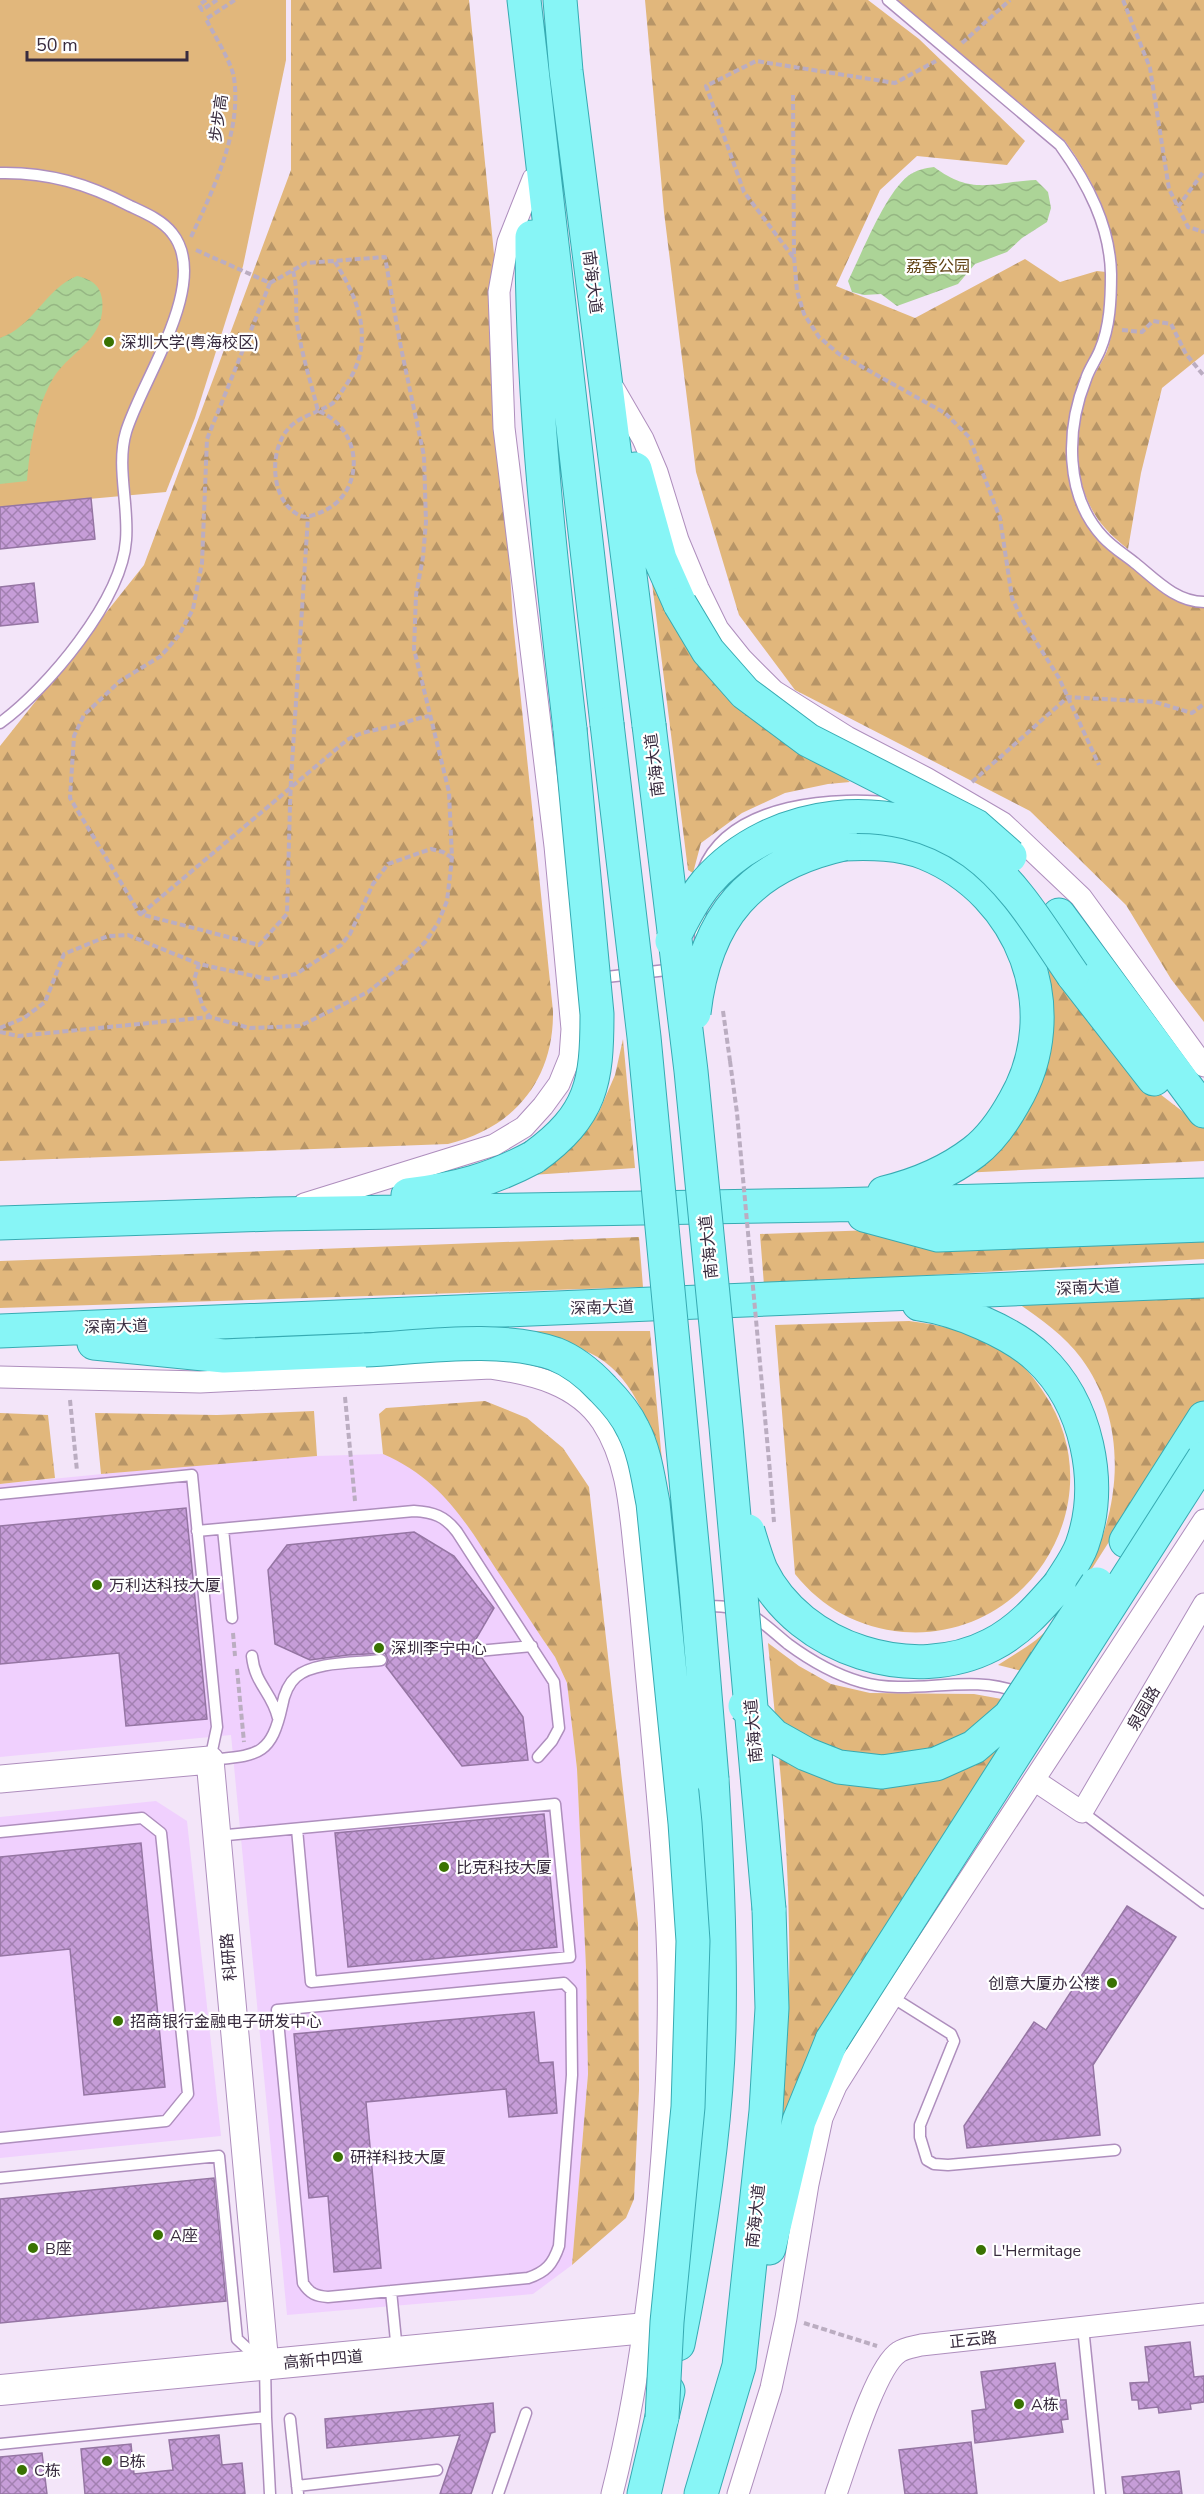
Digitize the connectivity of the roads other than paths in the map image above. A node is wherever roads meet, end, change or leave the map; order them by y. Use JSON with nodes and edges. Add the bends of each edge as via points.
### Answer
{"nodes":[{"id":1,"x":524,"y":0,"type":"edge"},
{"id":2,"x":560,"y":0,"type":"edge"},
{"id":3,"x":888,"y":0,"type":"edge"},
{"id":4,"x":533,"y":88,"type":"junction"},
{"id":5,"x":0,"y":173,"type":"edge"},
{"id":6,"x":532,"y":180,"type":"junction"},
{"id":7,"x":599,"y":325,"type":"junction"},
{"id":8,"x":614,"y":389,"type":"junction"},
{"id":9,"x":1204,"y":602,"type":"edge"},
{"id":10,"x":0,"y":723,"type":"edge"},
{"id":11,"x":926,"y":778,"type":"junction"},
{"id":12,"x":568,"y":981,"type":"junction"},
{"id":13,"x":644,"y":1037,"type":"junction"},
{"id":14,"x":1204,"y":1066,"type":"edge"},
{"id":15,"x":691,"y":1071,"type":"junction"},
{"id":16,"x":1204,"y":1113,"type":"edge"},
{"id":17,"x":1204,"y":1195,"type":"edge"},
{"id":18,"x":830,"y":1205,"type":"junction"},
{"id":19,"x":0,"y":1212,"type":"edge"},
{"id":20,"x":274,"y":1214,"type":"junction"},
{"id":21,"x":99,"y":1219,"type":"junction"},
{"id":22,"x":0,"y":1224,"type":"edge"},
{"id":23,"x":1204,"y":1225,"type":"edge"},
{"id":24,"x":1204,"y":1281,"type":"edge"},
{"id":25,"x":870,"y":1296,"type":"junction"},
{"id":26,"x":0,"y":1331,"type":"edge"},
{"id":27,"x":0,"y":1377,"type":"edge"},
{"id":28,"x":1204,"y":1418,"type":"edge"},
{"id":29,"x":726,"y":1426,"type":"junction"},
{"id":30,"x":1204,"y":1458,"type":"edge"},
{"id":31,"x":0,"y":1494,"type":"edge"},
{"id":32,"x":1204,"y":1520,"type":"edge"},
{"id":33,"x":223,"y":1529,"type":"junction"},
{"id":34,"x":197,"y":1531,"type":"junction"},
{"id":35,"x":696,"y":1586,"type":"junction"},
{"id":36,"x":1204,"y":1604,"type":"edge"},
{"id":37,"x":641,"y":1613,"type":"junction"},
{"id":38,"x":232,"y":1618,"type":"road end"},
{"id":39,"x":532,"y":1646,"type":"junction"},
{"id":40,"x":478,"y":1651,"type":"dead end"},
{"id":41,"x":252,"y":1656,"type":"dead end"},
{"id":42,"x":381,"y":1660,"type":"dead end"},
{"id":43,"x":1065,"y":1712,"type":"junction"},
{"id":44,"x":279,"y":1719,"type":"junction"},
{"id":45,"x":538,"y":1757,"type":"dead end"},
{"id":46,"x":210,"y":1760,"type":"junction"},
{"id":47,"x":0,"y":1779,"type":"edge"},
{"id":48,"x":1034,"y":1780,"type":"junction"},
{"id":49,"x":1082,"y":1812,"type":"junction"},
{"id":50,"x":297,"y":1829,"type":"junction"},
{"id":51,"x":0,"y":1832,"type":"edge"},
{"id":52,"x":217,"y":1836,"type":"junction"},
{"id":53,"x":1204,"y":1903,"type":"edge"},
{"id":54,"x":892,"y":1997,"type":"junction"},
{"id":55,"x":0,"y":2138,"type":"edge"},
{"id":56,"x":1115,"y":2150,"type":"dead end"},
{"id":57,"x":0,"y":2178,"type":"edge"},
{"id":58,"x":391,"y":2291,"type":"junction"},
{"id":59,"x":1204,"y":2314,"type":"edge"},
{"id":60,"x":1083,"y":2327,"type":"junction"},
{"id":61,"x":646,"y":2328,"type":"junction"},
{"id":62,"x":397,"y":2352,"type":"junction"},
{"id":63,"x":265,"y":2365,"type":"junction"},
{"id":64,"x":739,"y":2366,"type":"junction"},
{"id":65,"x":0,"y":2390,"type":"edge"},
{"id":66,"x":526,"y":2413,"type":"dead end"},
{"id":67,"x":266,"y":2417,"type":"junction"},
{"id":68,"x":662,"y":2418,"type":"junction"},
{"id":69,"x":290,"y":2419,"type":"dead end"},
{"id":70,"x":0,"y":2444,"type":"edge"},
{"id":71,"x":437,"y":2470,"type":"dead end"},
{"id":72,"x":297,"y":2490,"type":"edge"},
{"id":73,"x":270,"y":2494,"type":"edge"},
{"id":74,"x":498,"y":2494,"type":"edge"},
{"id":75,"x":612,"y":2494,"type":"edge"},
{"id":76,"x":644,"y":2494,"type":"edge"},
{"id":77,"x":701,"y":2494,"type":"edge"},
{"id":78,"x":738,"y":2494,"type":"edge"},
{"id":79,"x":836,"y":2494,"type":"edge"},
{"id":80,"x":1100,"y":2494,"type":"edge"}],
"edges":[{"from":1,"to":4,"type":"main road"},
{"from":2,"to":7,"type":"main road","name":"南海大道"},
{"from":3,"to":9,"type":"lane","via":[[1060,146],[1081,174],[1100,213],[1108,245],[1110,292],[1101,350],[1080,395],[1071,461],[1087,514],[1104,538],[1173,593],[1189,602]]},
{"from":4,"to":6,"type":"main road"},
{"from":4,"to":13,"type":"main road","bridge":true},
{"from":5,"to":10,"type":"lane","via":[[50,175],[103,192],[161,223],[183,254],[176,318],[125,432],[121,457],[126,519],[122,566],[105,604],[73,647],[40,689]]},
{"from":6,"to":12,"type":"street","via":[[508,242],[499,292],[504,428]]},
{"from":6,"to":20,"type":"main road","bridge":true,"via":[[532,314],[543,489],[597,1014],[594,1079],[585,1102],[555,1142],[508,1171],[478,1183],[430,1192]]},
{"from":7,"to":8,"type":"main road"},
{"from":7,"to":15,"type":"main road","name":"南海大道","bridge":true},
{"from":8,"to":11,"type":"street","via":[[657,472],[698,588],[718,629],[742,659],[774,691],[847,737]]},
{"from":8,"to":16,"type":"main road","bridge":true,"via":[[660,559],[680,604],[708,651],[745,693],[808,740],[975,826],[1000,845],[1059,915]]},
{"from":11,"to":12,"type":"lane","via":[[900,804],[828,801],[788,808],[724,838],[709,856],[701,876],[700,940],[691,967]]},
{"from":11,"to":14,"type":"street","via":[[1003,823],[1081,897]]},
{"from":12,"to":20,"type":"street","via":[[570,1058],[559,1084],[524,1127],[494,1145]]},
{"from":13,"to":16,"type":"main road","bridge":true,"via":[[670,944],[686,910],[708,882],[734,857],[799,824],[834,817],[871,816],[906,822],[940,834],[972,851],[1000,875],[1157,1083]]},
{"from":13,"to":35,"type":"main road","bridge":true},
{"from":15,"to":18,"type":"main road","bridge":true,"via":[[696,995],[714,935],[732,907],[755,883],[782,864],[812,851],[844,844],[884,843],[924,853],[960,872],[991,898],[1015,930],[1031,967],[1038,1007],[1035,1047],[1024,1086],[1004,1121],[976,1151],[942,1173],[898,1189]]},
{"from":15,"to":29,"type":"main road","name":"南海大道","bridge":true},
{"from":17,"to":18,"type":"main road"},
{"from":18,"to":20,"type":"main road"},
{"from":18,"to":23,"type":"main road","via":[[938,1235]]},
{"from":19,"to":21,"type":"main road"},
{"from":20,"to":21,"type":"main road"},
{"from":21,"to":22,"type":"main road"},
{"from":24,"to":25,"type":"main road","name":"深南大道"},
{"from":25,"to":26,"type":"main road","name":"深南大道"},
{"from":25,"to":29,"type":"main road","bridge":true,"via":[[924,1304],[970,1318],[1015,1340],[1039,1358],[1063,1386],[1082,1428],[1090,1462],[1091,1508],[1082,1546],[1059,1585],[1036,1612],[990,1645],[955,1658],[918,1662],[881,1658],[844,1646],[808,1626],[782,1600],[762,1571],[746,1524]]},
{"from":26,"to":68,"type":"main road","bridge":true,"via":[[224,1356],[480,1344],[522,1346],[557,1355],[589,1374],[633,1427],[644,1458],[656,1527],[693,1941],[688,2107],[667,2322]]},
{"from":27,"to":37,"type":"street","via":[[200,1382],[491,1368],[530,1374],[569,1390],[600,1419],[616,1448],[628,1496]]},
{"from":28,"to":35,"type":"main road","bridge":true,"via":[[1010,1716],[974,1747],[936,1764],[882,1772],[839,1767],[774,1736],[738,1699],[722,1665]]},
{"from":29,"to":64,"type":"main road","name":"南海大道","bridge":true,"via":[[769,1909],[772,2008],[766,2111]]},
{"from":30,"to":64,"type":"main road","bridge":true,"via":[[832,2040],[799,2121]]},
{"from":31,"to":34,"type":"lane","via":[[192,1475]]},
{"from":32,"to":43,"type":"street"},
{"from":33,"to":34,"type":"lane"},
{"from":33,"to":38,"type":"lane"},
{"from":33,"to":39,"type":"lane","via":[[356,1516],[428,1512],[441,1516],[449,1521]]},
{"from":34,"to":46,"type":"lane","via":[[217,1727]]},
{"from":35,"to":68,"type":"main road","bridge":true,"via":[[717,1862],[719,2031],[701,2208]]},
{"from":36,"to":49,"type":"street","name":"泉园路"},
{"from":37,"to":43,"type":"lane","via":[[726,1606],[754,1614],[825,1669],[862,1683],[894,1687],[971,1683],[1002,1686]]},
{"from":37,"to":61,"type":"street","via":[[668,1965],[666,2131]]},
{"from":39,"to":40,"type":"lane"},
{"from":39,"to":45,"type":"lane","via":[[554,1683],[559,1728]]},
{"from":41,"to":44,"type":"lane","via":[[255,1674]]},
{"from":42,"to":44,"type":"lane","via":[[327,1665],[304,1672],[286,1691]]},
{"from":43,"to":48,"type":"street"},
{"from":44,"to":46,"type":"lane","via":[[270,1742],[255,1753]]},
{"from":46,"to":47,"type":"street"},
{"from":46,"to":52,"type":"street","name":"科研路"},
{"from":48,"to":49,"type":"street"},
{"from":48,"to":54,"type":"street"},
{"from":49,"to":53,"type":"lane"},
{"from":50,"to":50,"type":"lane","via":[[555,1804],[570,1957],[311,1982]]},
{"from":50,"to":52,"type":"lane"},
{"from":51,"to":55,"type":"lane","via":[[142,1818],[161,1833],[188,2094],[166,2121]]},
{"from":52,"to":63,"type":"street","name":"科研路"},
{"from":54,"to":56,"type":"lane","via":[[951,2034],[954,2041],[920,2125],[927,2160],[948,2165]]},
{"from":54,"to":78,"type":"street","via":[[837,2086],[822,2118],[771,2388]]},
{"from":57,"to":63,"type":"lane","via":[[219,2156],[237,2339]]},
{"from":58,"to":58,"type":"lane","via":[[528,2278],[540,2274],[555,2259],[572,2075],[571,1990],[564,1983],[277,2010],[303,2283],[317,2296]]},
{"from":58,"to":62,"type":"lane"},
{"from":59,"to":60,"type":"street","name":"正云路"},
{"from":60,"to":79,"type":"street","name":"正云路","via":[[921,2345],[899,2352],[885,2367],[873,2393]]},
{"from":60,"to":80,"type":"lane"},
{"from":61,"to":62,"type":"main road","name":"高新中四道"},
{"from":61,"to":75,"type":"street"},
{"from":62,"to":63,"type":"main road","name":"高新中四道"},
{"from":63,"to":65,"type":"main road","name":"高新中四道"},
{"from":63,"to":67,"type":"lane"},
{"from":64,"to":77,"type":"main road","name":"南海大道"},
{"from":66,"to":74,"type":"lane"},
{"from":67,"to":70,"type":"lane"},
{"from":67,"to":73,"type":"lane"},
{"from":68,"to":76,"type":"main road"},
{"from":69,"to":72,"type":"lane"},
{"from":71,"to":72,"type":"lane"}]}
